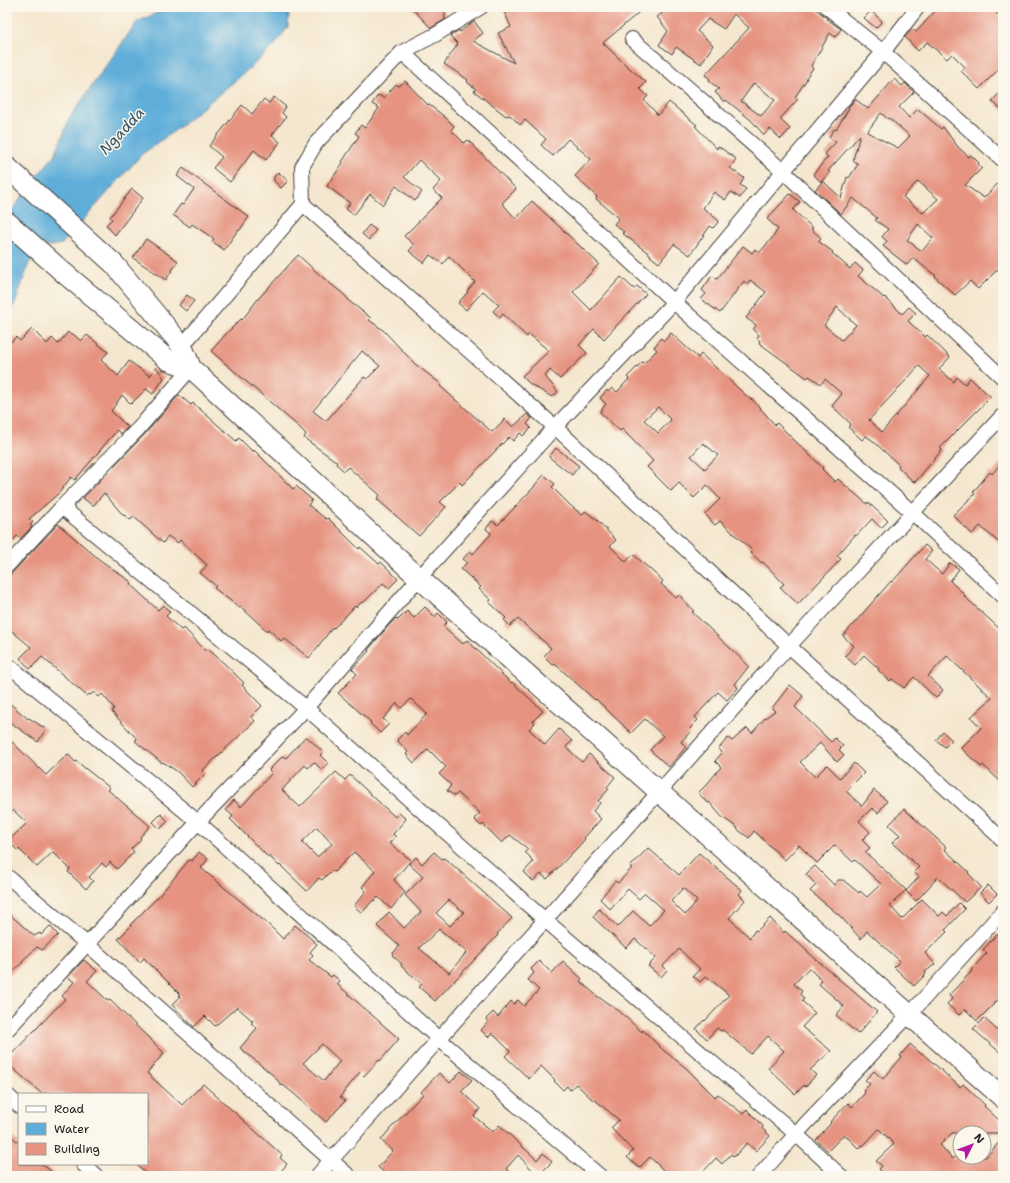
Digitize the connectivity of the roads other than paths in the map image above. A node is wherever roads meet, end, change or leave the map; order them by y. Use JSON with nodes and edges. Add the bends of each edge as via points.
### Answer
{"nodes":[{"id":1,"x":480,"y":7,"type":"edge"},
{"id":2,"x":827,"y":7,"type":"edge"},
{"id":3,"x":918,"y":7,"type":"edge"},
{"id":4,"x":632,"y":39,"type":"dead end"},
{"id":5,"x":402,"y":52,"type":"junction"},
{"id":6,"x":883,"y":52,"type":"junction"},
{"id":7,"x":1003,"y":160,"type":"edge"},
{"id":8,"x":7,"y":166,"type":"edge"},
{"id":9,"x":783,"y":171,"type":"junction"},
{"id":10,"x":302,"y":204,"type":"junction"},
{"id":11,"x":7,"y":222,"type":"edge"},
{"id":12,"x":674,"y":302,"type":"junction"},
{"id":13,"x":182,"y":346,"type":"junction"},
{"id":14,"x":190,"y":368,"type":"junction"},
{"id":15,"x":1003,"y":378,"type":"edge"},
{"id":16,"x":1003,"y":415,"type":"edge"},
{"id":17,"x":555,"y":427,"type":"junction"},
{"id":18,"x":62,"y":506,"type":"junction"},
{"id":19,"x":913,"y":513,"type":"junction"},
{"id":20,"x":7,"y":566,"type":"edge"},
{"id":21,"x":419,"y":578,"type":"junction"},
{"id":22,"x":1003,"y":596,"type":"edge"},
{"id":23,"x":789,"y":646,"type":"junction"},
{"id":24,"x":7,"y":664,"type":"edge"},
{"id":25,"x":306,"y":708,"type":"junction"},
{"id":26,"x":660,"y":792,"type":"junction"},
{"id":27,"x":198,"y":822,"type":"junction"},
{"id":28,"x":1003,"y":840,"type":"edge"},
{"id":29,"x":7,"y":876,"type":"edge"},
{"id":30,"x":1003,"y":911,"type":"edge"},
{"id":31,"x":545,"y":920,"type":"junction"},
{"id":32,"x":88,"y":944,"type":"junction"},
{"id":33,"x":910,"y":1014,"type":"junction"},
{"id":34,"x":7,"y":1030,"type":"edge"},
{"id":35,"x":440,"y":1039,"type":"junction"},
{"id":36,"x":7,"y":1096,"type":"edge"},
{"id":37,"x":1003,"y":1098,"type":"edge"},
{"id":38,"x":18,"y":1105,"type":"edge"},
{"id":39,"x":796,"y":1134,"type":"junction"},
{"id":40,"x":331,"y":1160,"type":"junction"},
{"id":41,"x":84,"y":1165,"type":"edge"},
{"id":42,"x":96,"y":1176,"type":"edge"},
{"id":43,"x":317,"y":1176,"type":"edge"},
{"id":44,"x":350,"y":1176,"type":"edge"},
{"id":45,"x":600,"y":1176,"type":"edge"},
{"id":46,"x":759,"y":1176,"type":"edge"},
{"id":47,"x":841,"y":1176,"type":"edge"}],
"edges":[{"from":1,"to":5,"type":"street"},
{"from":2,"to":6,"type":"street"},
{"from":3,"to":6,"type":"street"},
{"from":4,"to":9,"type":"street"},
{"from":5,"to":10,"type":"street","via":[[316,143],[302,166]]},
{"from":5,"to":12,"type":"street"},
{"from":6,"to":7,"type":"street"},
{"from":6,"to":9,"type":"street"},
{"from":8,"to":13,"type":"main road","via":[[114,264]]},
{"from":9,"to":12,"type":"street"},
{"from":9,"to":15,"type":"street"},
{"from":10,"to":13,"type":"street"},
{"from":10,"to":17,"type":"street"},
{"from":11,"to":14,"type":"main road","via":[[168,360]]},
{"from":12,"to":17,"type":"street"},
{"from":12,"to":19,"type":"street"},
{"from":13,"to":14,"type":"main road"},
{"from":14,"to":18,"type":"street","via":[[139,428]]},
{"from":14,"to":21,"type":"main road"},
{"from":16,"to":19,"type":"street"},
{"from":17,"to":21,"type":"street"},
{"from":17,"to":23,"type":"street"},
{"from":18,"to":20,"type":"street"},
{"from":18,"to":25,"type":"street"},
{"from":19,"to":22,"type":"street"},
{"from":19,"to":23,"type":"street"},
{"from":21,"to":25,"type":"street"},
{"from":21,"to":26,"type":"main road"},
{"from":23,"to":26,"type":"street"},
{"from":23,"to":28,"type":"street"},
{"from":24,"to":27,"type":"street"},
{"from":25,"to":27,"type":"street"},
{"from":25,"to":31,"type":"street"},
{"from":26,"to":31,"type":"street"},
{"from":26,"to":33,"type":"main road"},
{"from":27,"to":32,"type":"street"},
{"from":27,"to":35,"type":"street"},
{"from":29,"to":32,"type":"street"},
{"from":30,"to":33,"type":"street"},
{"from":31,"to":35,"type":"street"},
{"from":31,"to":39,"type":"street"},
{"from":32,"to":34,"type":"street"},
{"from":32,"to":40,"type":"street"},
{"from":33,"to":37,"type":"main road"},
{"from":33,"to":39,"type":"street"},
{"from":35,"to":40,"type":"street"},
{"from":35,"to":45,"type":"street"},
{"from":36,"to":38,"type":"street"},
{"from":39,"to":46,"type":"street"},
{"from":39,"to":47,"type":"street"},
{"from":40,"to":43,"type":"street"},
{"from":40,"to":44,"type":"street"},
{"from":41,"to":42,"type":"street"}]}
